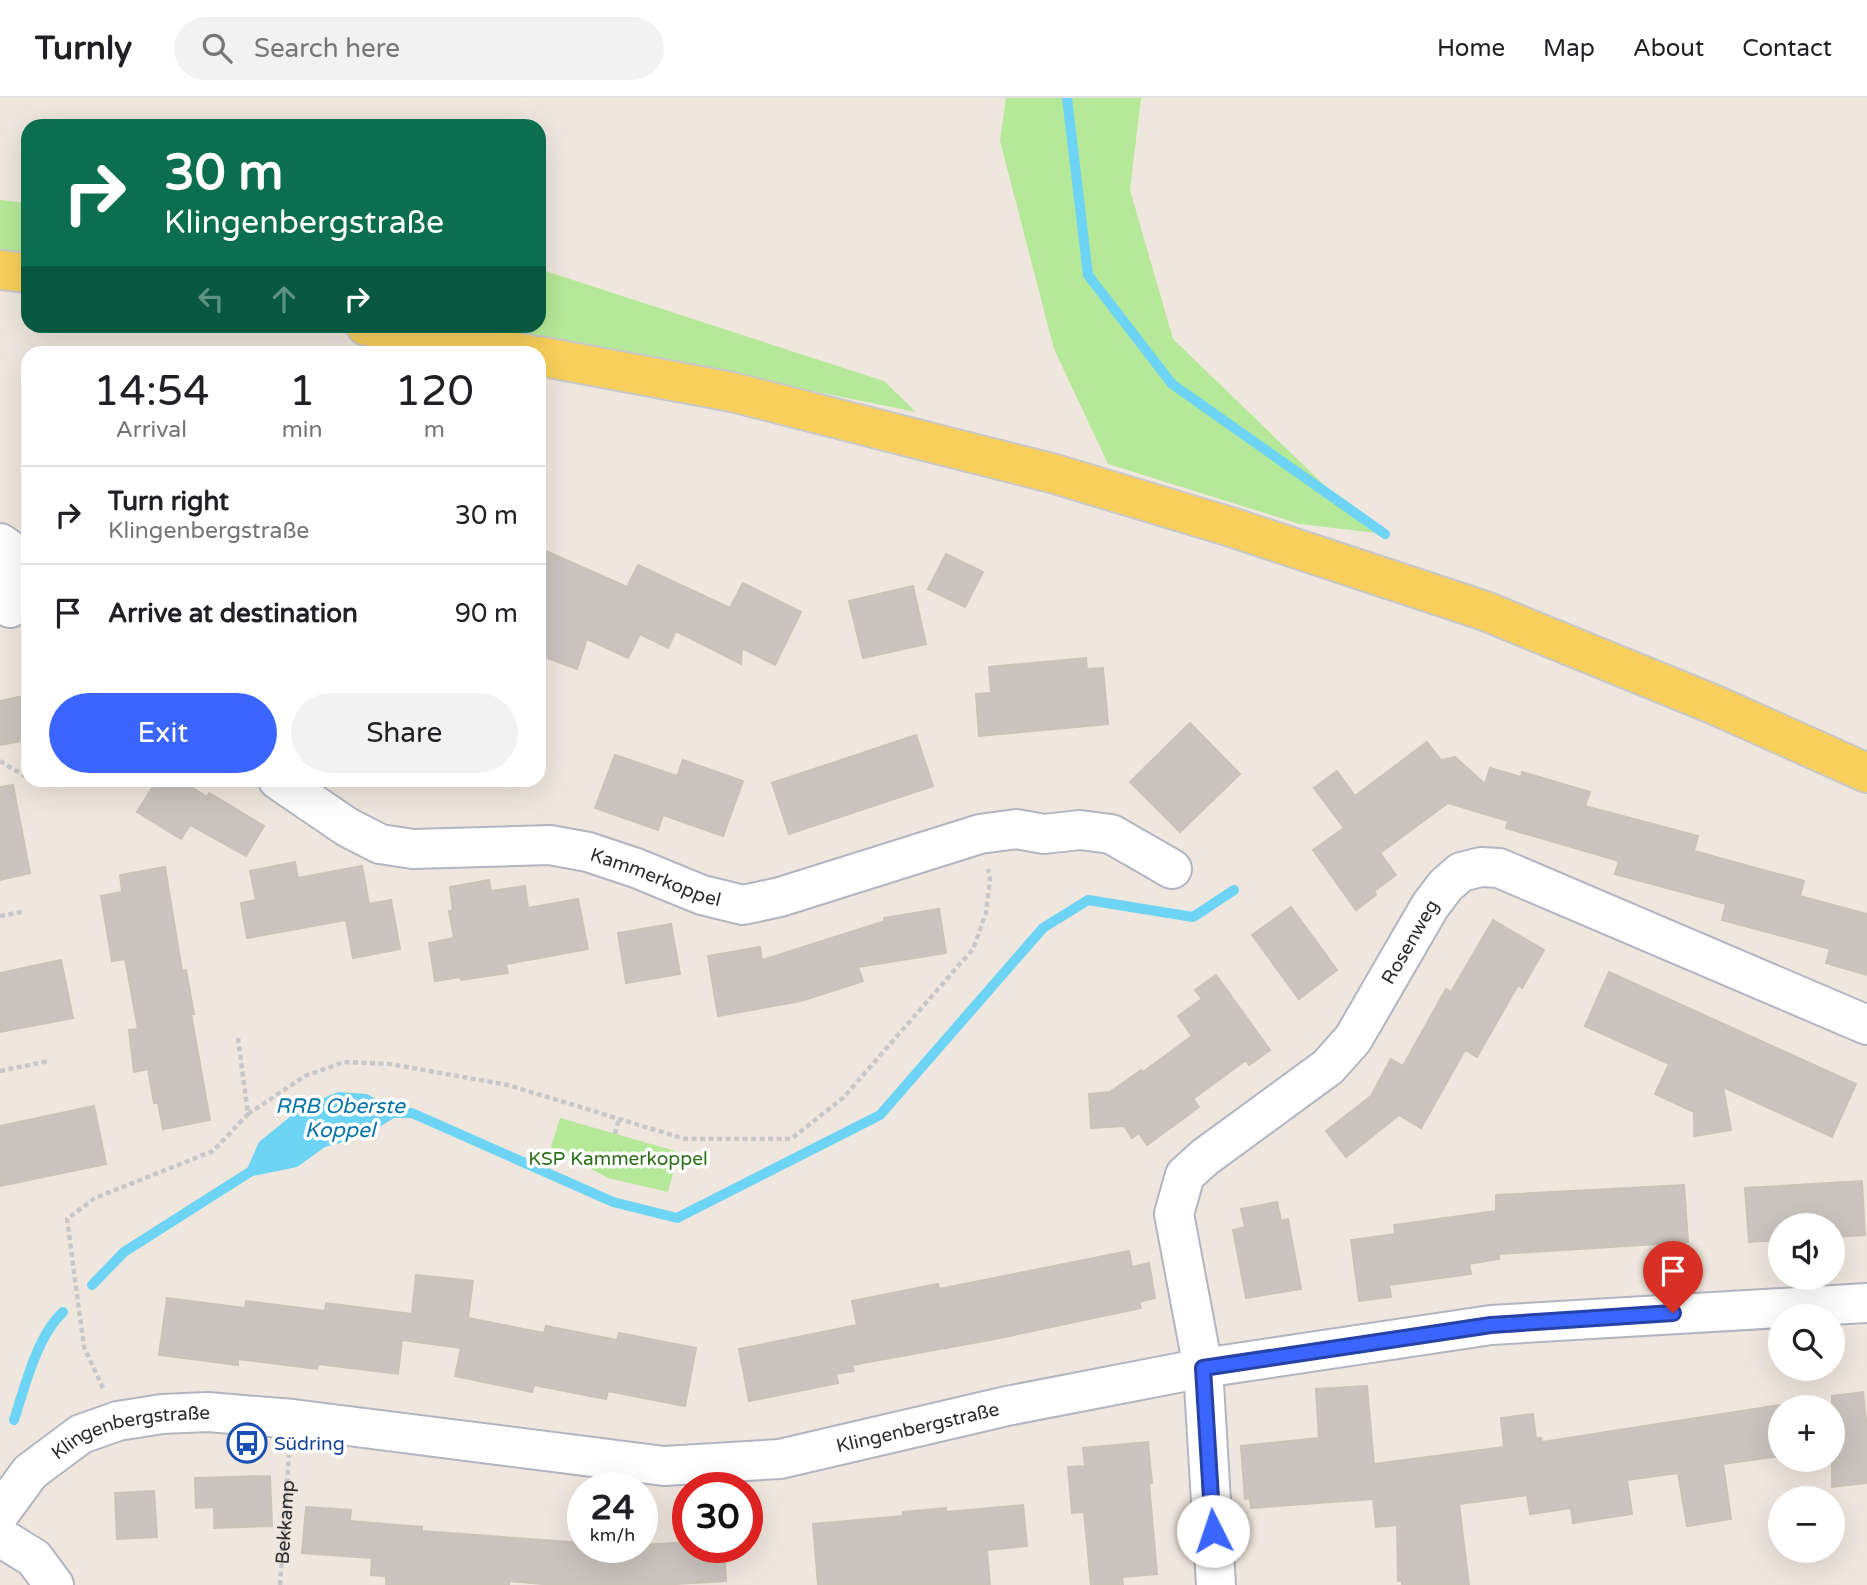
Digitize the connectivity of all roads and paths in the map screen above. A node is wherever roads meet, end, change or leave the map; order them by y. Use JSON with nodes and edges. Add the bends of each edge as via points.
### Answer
{"nodes":[{"id":1,"x":0,"y":270,"type":"edge"},
{"id":2,"x":21,"y":272,"type":"edge"},
{"id":3,"x":406,"y":333,"type":"edge"},
{"id":4,"x":481,"y":346,"type":"edge"},
{"id":5,"x":546,"y":357,"type":"edge"},
{"id":6,"x":0,"y":543,"type":"edge"},
{"id":7,"x":13,"y":611,"type":"edge"},
{"id":8,"x":0,"y":761,"type":"edge"},
{"id":9,"x":1867,"y":773,"type":"edge"},
{"id":10,"x":21,"y":774,"type":"edge"},
{"id":11,"x":288,"y":787,"type":"edge"},
{"id":12,"x":980,"y":834,"type":"junction"},
{"id":13,"x":1172,"y":869,"type":"dead end"},
{"id":14,"x":22,"y":912,"type":"dead end"},
{"id":15,"x":0,"y":916,"type":"edge"},
{"id":16,"x":1867,"y":1025,"type":"edge"},
{"id":17,"x":238,"y":1038,"type":"dead end"},
{"id":18,"x":49,"y":1061,"type":"dead end"},
{"id":19,"x":0,"y":1071,"type":"edge"},
{"id":20,"x":248,"y":1114,"type":"junction"},
{"id":21,"x":619,"y":1119,"type":"junction"},
{"id":22,"x":615,"y":1134,"type":"dead end"},
{"id":23,"x":1867,"y":1303,"type":"edge"},
{"id":24,"x":1203,"y":1368,"type":"junction"},
{"id":25,"x":118,"y":1421,"type":"junction"},
{"id":26,"x":289,"y":1459,"type":"dead end"},
{"id":27,"x":0,"y":1513,"type":"edge"},
{"id":28,"x":0,"y":1537,"type":"edge"},
{"id":29,"x":54,"y":1585,"type":"edge"},
{"id":30,"x":280,"y":1585,"type":"edge"},
{"id":31,"x":1216,"y":1585,"type":"edge"}],
"edges":[{"from":1,"to":2,"type":"main road"},
{"from":3,"to":4,"type":"main road"},
{"from":5,"to":9,"type":"main road","via":[[732,392],[1055,474],[1231,527],[1485,611]]},
{"from":6,"to":7,"type":"street","via":[[16,554],[19,568]]},
{"from":8,"to":10,"type":"path"},
{"from":11,"to":12,"type":"street","name":"Kammerkoppel","via":[[380,844],[413,849],[550,845],[588,852],[702,895],[743,905]]},
{"from":12,"to":13,"type":"street","name":"Kammerkoppel","via":[[1016,829],[1044,834],[1080,830],[1111,834]]},
{"from":12,"to":21,"type":"path","via":[[990,879],[986,913],[972,949],[843,1098],[791,1139],[685,1139]]},
{"from":14,"to":15,"type":"path"},
{"from":16,"to":24,"type":"street","name":"Rosenweg","via":[[1499,868],[1461,872],[1430,906],[1353,1039],[1328,1067],[1185,1175],[1174,1214]]},
{"from":17,"to":20,"type":"path"},
{"from":18,"to":19,"type":"path"},
{"from":20,"to":21,"type":"path","via":[[305,1076],[344,1062],[390,1064],[508,1085]]},
{"from":20,"to":25,"type":"path","via":[[213,1151],[95,1198],[67,1219],[84,1347]]},
{"from":21,"to":22,"type":"path"},
{"from":23,"to":24,"type":"street","name":"Klingenbergstraße","via":[[1491,1325]]},
{"from":24,"to":25,"type":"street","name":"Klingenbergstraße","via":[[1007,1406],[780,1459],[664,1466],[293,1419],[208,1412],[162,1413]]},
{"from":24,"to":31,"type":"street","name":"Rosenweg"},
{"from":25,"to":27,"type":"street","name":"Klingenbergstraße","via":[[82,1434],[30,1472]]},
{"from":26,"to":30,"type":"path","name":"Bekkamp"},
{"from":28,"to":29,"type":"street","via":[[34,1558]]}]}
